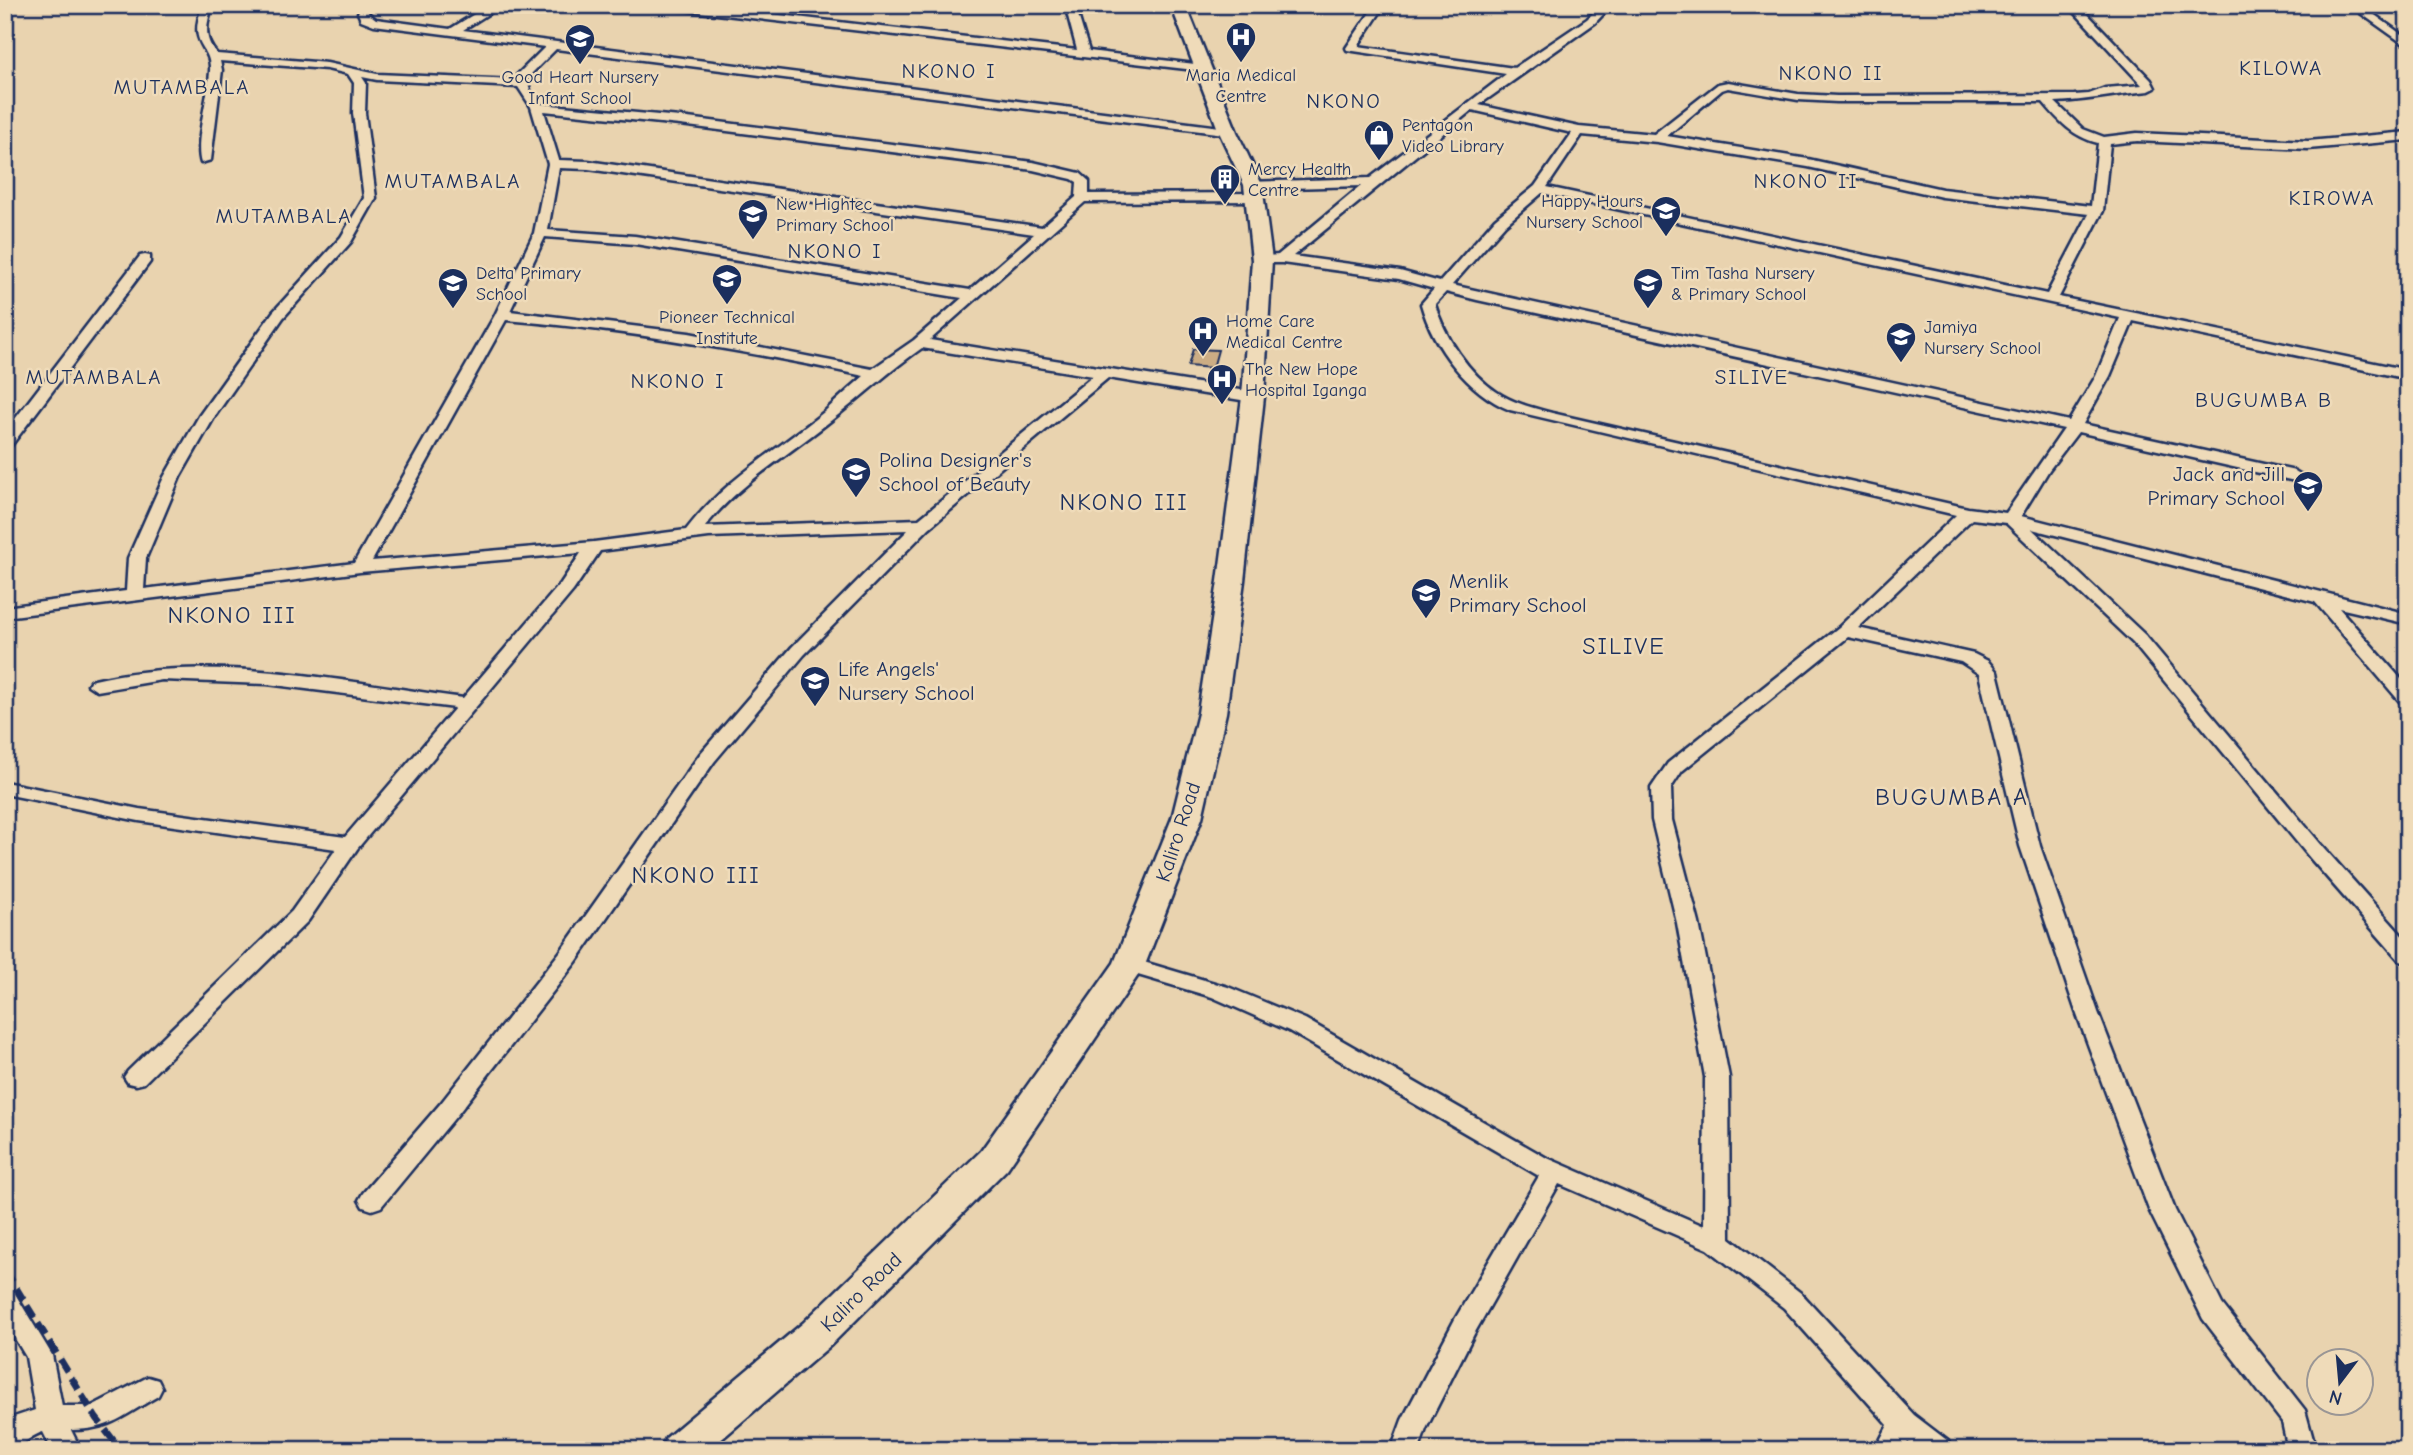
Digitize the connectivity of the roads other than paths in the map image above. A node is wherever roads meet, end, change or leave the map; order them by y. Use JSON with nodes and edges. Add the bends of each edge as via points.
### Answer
{"nodes":[{"id":1,"x":208,"y":5,"type":"edge"},
{"id":2,"x":366,"y":5,"type":"edge"},
{"id":3,"x":497,"y":5,"type":"edge"},
{"id":4,"x":665,"y":5,"type":"edge"},
{"id":5,"x":1070,"y":5,"type":"edge"},
{"id":6,"x":1178,"y":5,"type":"edge"},
{"id":7,"x":1380,"y":5,"type":"edge"},
{"id":8,"x":1608,"y":5,"type":"edge"},
{"id":9,"x":2073,"y":5,"type":"edge"},
{"id":10,"x":2354,"y":5,"type":"edge"},
{"id":11,"x":718,"y":8,"type":"edge"},
{"id":12,"x":454,"y":31,"type":"junction"},
{"id":13,"x":2408,"y":44,"type":"edge"},
{"id":14,"x":553,"y":46,"type":"junction"},
{"id":15,"x":1084,"y":54,"type":"junction"},
{"id":16,"x":215,"y":62,"type":"junction"},
{"id":17,"x":1203,"y":68,"type":"junction"},
{"id":18,"x":352,"y":72,"type":"junction"},
{"id":19,"x":1517,"y":72,"type":"junction"},
{"id":20,"x":523,"y":84,"type":"junction"},
{"id":21,"x":2046,"y":98,"type":"junction"},
{"id":22,"x":1469,"y":106,"type":"junction"},
{"id":23,"x":537,"y":107,"type":"junction"},
{"id":24,"x":1579,"y":131,"type":"junction"},
{"id":25,"x":1228,"y":132,"type":"junction"},
{"id":26,"x":2408,"y":136,"type":"edge"},
{"id":27,"x":1657,"y":138,"type":"junction"},
{"id":28,"x":2104,"y":141,"type":"junction"},
{"id":29,"x":205,"y":160,"type":"dead end"},
{"id":30,"x":554,"y":163,"type":"junction"},
{"id":31,"x":1370,"y":182,"type":"junction"},
{"id":32,"x":1539,"y":189,"type":"junction"},
{"id":33,"x":1254,"y":191,"type":"junction"},
{"id":34,"x":1082,"y":198,"type":"junction"},
{"id":35,"x":2097,"y":211,"type":"junction"},
{"id":36,"x":1043,"y":231,"type":"junction"},
{"id":37,"x":541,"y":233,"type":"junction"},
{"id":38,"x":145,"y":259,"type":"dead end"},
{"id":39,"x":1272,"y":259,"type":"junction"},
{"id":40,"x":1443,"y":285,"type":"junction"},
{"id":41,"x":972,"y":295,"type":"junction"},
{"id":42,"x":2052,"y":298,"type":"junction"},
{"id":43,"x":502,"y":315,"type":"junction"},
{"id":44,"x":2128,"y":316,"type":"junction"},
{"id":45,"x":919,"y":343,"type":"junction"},
{"id":46,"x":1105,"y":373,"type":"junction"},
{"id":47,"x":875,"y":374,"type":"junction"},
{"id":48,"x":2408,"y":375,"type":"edge"},
{"id":49,"x":1253,"y":397,"type":"junction"},
{"id":50,"x":2074,"y":426,"type":"junction"},
{"id":51,"x":5,"y":443,"type":"edge"},
{"id":52,"x":2295,"y":476,"type":"dead end"},
{"id":53,"x":1968,"y":513,"type":"junction"},
{"id":54,"x":2011,"y":519,"type":"junction"},
{"id":55,"x":923,"y":524,"type":"junction"},
{"id":56,"x":692,"y":533,"type":"junction"},
{"id":57,"x":594,"y":547,"type":"junction"},
{"id":58,"x":360,"y":567,"type":"junction"},
{"id":59,"x":135,"y":596,"type":"junction"},
{"id":60,"x":2321,"y":598,"type":"junction"},
{"id":61,"x":5,"y":612,"type":"edge"},
{"id":62,"x":2408,"y":619,"type":"edge"},
{"id":63,"x":1845,"y":631,"type":"junction"},
{"id":64,"x":97,"y":685,"type":"dead end"},
{"id":65,"x":2408,"y":699,"type":"edge"},
{"id":66,"x":467,"y":704,"type":"junction"},
{"id":67,"x":5,"y":788,"type":"edge"},
{"id":68,"x":350,"y":844,"type":"junction"},
{"id":69,"x":2408,"y":956,"type":"edge"},
{"id":70,"x":1129,"y":965,"type":"junction"},
{"id":71,"x":136,"y":1077,"type":"dead end"},
{"id":72,"x":1554,"y":1172,"type":"junction"},
{"id":73,"x":372,"y":1200,"type":"dead end"},
{"id":74,"x":1717,"y":1242,"type":"junction"},
{"id":75,"x":5,"y":1299,"type":"edge"},
{"id":76,"x":148,"y":1388,"type":"dead end"},
{"id":77,"x":50,"y":1418,"type":"junction"},
{"id":78,"x":1904,"y":1423,"type":"junction"},
{"id":79,"x":5,"y":1441,"type":"edge"},
{"id":80,"x":67,"y":1450,"type":"edge"},
{"id":81,"x":680,"y":1450,"type":"edge"},
{"id":82,"x":1405,"y":1450,"type":"edge"},
{"id":83,"x":1889,"y":1450,"type":"edge"},
{"id":84,"x":1938,"y":1450,"type":"edge"},
{"id":85,"x":2302,"y":1450,"type":"edge"}],
"edges":[{"from":1,"to":16,"type":"street","via":[[201,29],[205,49]]},
{"from":2,"to":12,"type":"street","via":[[365,18],[374,22]]},
{"from":3,"to":12,"type":"street"},
{"from":4,"to":11,"type":"street"},
{"from":5,"to":15,"type":"street"},
{"from":6,"to":17,"type":"main road","name":"Kaliro Road"},
{"from":7,"to":19,"type":"street","via":[[1351,48]]},
{"from":8,"to":19,"type":"street"},
{"from":9,"to":21,"type":"street","via":[[2149,88],[2074,99]]},
{"from":10,"to":13,"type":"street"},
{"from":11,"to":15,"type":"street"},
{"from":12,"to":14,"type":"street"},
{"from":14,"to":20,"type":"street","via":[[521,77]]},
{"from":14,"to":25,"type":"street"},
{"from":15,"to":17,"type":"street"},
{"from":16,"to":18,"type":"street","via":[[250,60]]},
{"from":16,"to":29,"type":"street"},
{"from":17,"to":25,"type":"main road","name":"Kaliro Road"},
{"from":18,"to":20,"type":"street"},
{"from":18,"to":59,"type":"street","via":[[360,83],[359,113],[370,198],[346,239],[278,315],[207,416],[172,477],[137,558]]},
{"from":19,"to":22,"type":"street"},
{"from":20,"to":23,"type":"street"},
{"from":21,"to":27,"type":"street","via":[[1837,99],[1728,85],[1718,87]]},
{"from":21,"to":28,"type":"street","via":[[2088,138]]},
{"from":22,"to":24,"type":"street"},
{"from":22,"to":31,"type":"street"},
{"from":23,"to":30,"type":"street"},
{"from":23,"to":34,"type":"street","via":[[693,122],[1033,166],[1076,176],[1083,181]]},
{"from":24,"to":27,"type":"street"},
{"from":24,"to":32,"type":"street"},
{"from":25,"to":33,"type":"main road","name":"Kaliro Road"},
{"from":26,"to":28,"type":"street","via":[[2308,145],[2137,137]]},
{"from":27,"to":35,"type":"street","via":[[1808,163],[1942,193]]},
{"from":28,"to":35,"type":"street"},
{"from":30,"to":36,"type":"street"},
{"from":30,"to":37,"type":"street"},
{"from":31,"to":33,"type":"street"},
{"from":31,"to":39,"type":"street"},
{"from":32,"to":40,"type":"street","via":[[1500,222]]},
{"from":32,"to":42,"type":"street"},
{"from":33,"to":34,"type":"street"},
{"from":33,"to":39,"type":"main road","name":"Kaliro Road"},
{"from":34,"to":36,"type":"street"},
{"from":35,"to":42,"type":"street"},
{"from":36,"to":41,"type":"street"},
{"from":37,"to":41,"type":"street","via":[[635,240]]},
{"from":37,"to":43,"type":"street"},
{"from":38,"to":51,"type":"street"},
{"from":39,"to":40,"type":"street","via":[[1365,269]]},
{"from":39,"to":49,"type":"main road","name":"Kaliro Road"},
{"from":40,"to":50,"type":"street"},
{"from":40,"to":53,"type":"street","via":[[1429,304],[1432,318],[1471,380],[1510,408]]},
{"from":41,"to":45,"type":"street"},
{"from":42,"to":44,"type":"street"},
{"from":43,"to":47,"type":"street","via":[[662,331]]},
{"from":43,"to":58,"type":"street"},
{"from":44,"to":48,"type":"street"},
{"from":44,"to":50,"type":"street","via":[[2103,376]]},
{"from":45,"to":46,"type":"street"},
{"from":45,"to":47,"type":"street"},
{"from":46,"to":49,"type":"street"},
{"from":46,"to":55,"type":"street"},
{"from":47,"to":56,"type":"street","via":[[828,416],[763,463],[709,511]]},
{"from":49,"to":70,"type":"main road","name":"Kaliro Road","via":[[1212,713],[1187,818]]},
{"from":50,"to":52,"type":"street"},
{"from":50,"to":54,"type":"street"},
{"from":53,"to":54,"type":"street"},
{"from":53,"to":63,"type":"street"},
{"from":54,"to":60,"type":"street"},
{"from":54,"to":69,"type":"street","via":[[2139,639]]},
{"from":55,"to":56,"type":"street"},
{"from":55,"to":73,"type":"street","via":[[798,651],[707,758],[568,957]]},
{"from":56,"to":57,"type":"street"},
{"from":57,"to":58,"type":"street"},
{"from":57,"to":66,"type":"street","via":[[567,587]]},
{"from":58,"to":59,"type":"street"},
{"from":59,"to":61,"type":"street"},
{"from":60,"to":62,"type":"street"},
{"from":60,"to":65,"type":"street"},
{"from":63,"to":74,"type":"street","via":[[1675,767],[1661,788],[1662,820],[1688,923],[1717,1077]]},
{"from":63,"to":85,"type":"street","via":[[1967,658],[1988,673],[2030,846],[2162,1210],[2213,1311],[2295,1418]]},
{"from":64,"to":66,"type":"street","via":[[162,674],[267,678]]},
{"from":66,"to":68,"type":"street"},
{"from":67,"to":68,"type":"street","via":[[139,815]]},
{"from":68,"to":71,"type":"street","via":[[300,916]]},
{"from":70,"to":72,"type":"street","via":[[1220,992],[1297,1025]]},
{"from":70,"to":81,"type":"main road","name":"Kaliro Road","via":[[986,1168],[817,1334]]},
{"from":72,"to":74,"type":"street"},
{"from":72,"to":82,"type":"street","via":[[1464,1327]]},
{"from":74,"to":78,"type":"street","via":[[1793,1301]]},
{"from":75,"to":77,"type":"street","via":[[39,1355]]},
{"from":76,"to":77,"type":"street","via":[[96,1418]]},
{"from":77,"to":79,"type":"street","via":[[24,1425]]},
{"from":77,"to":80,"type":"street"},
{"from":78,"to":83,"type":"street"},
{"from":78,"to":84,"type":"street"}]}
